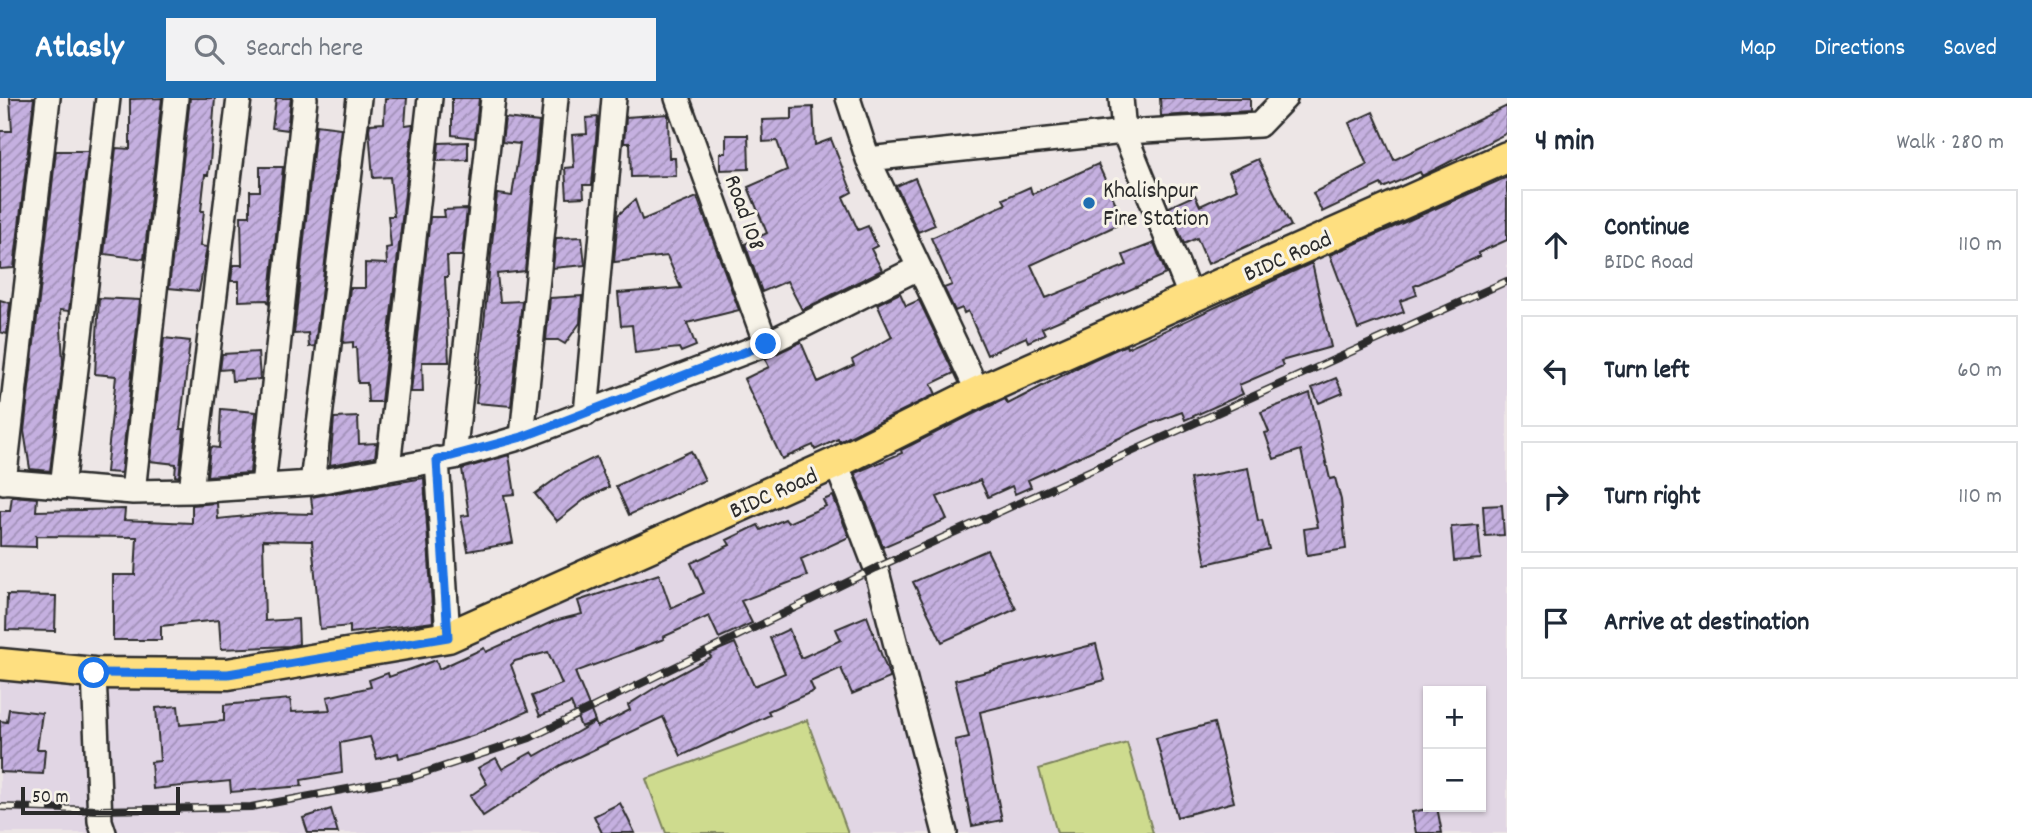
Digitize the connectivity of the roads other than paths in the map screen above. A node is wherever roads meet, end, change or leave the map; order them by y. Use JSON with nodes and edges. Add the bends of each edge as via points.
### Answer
{"nodes":[{"id":1,"x":48,"y":98,"type":"edge"},
{"id":2,"x":108,"y":98,"type":"edge"},
{"id":3,"x":176,"y":98,"type":"edge"},
{"id":4,"x":239,"y":98,"type":"edge"},
{"id":5,"x":305,"y":98,"type":"edge"},
{"id":6,"x":359,"y":98,"type":"edge"},
{"id":7,"x":430,"y":98,"type":"edge"},
{"id":8,"x":493,"y":98,"type":"edge"},
{"id":9,"x":556,"y":98,"type":"edge"},
{"id":10,"x":614,"y":98,"type":"edge"},
{"id":11,"x":677,"y":98,"type":"edge"},
{"id":12,"x":848,"y":98,"type":"edge"},
{"id":13,"x":1121,"y":98,"type":"edge"},
{"id":14,"x":1285,"y":98,"type":"edge"},
{"id":15,"x":1124,"y":132,"type":"junction"},
{"id":16,"x":1507,"y":158,"type":"edge"},
{"id":17,"x":868,"y":159,"type":"junction"},
{"id":18,"x":918,"y":268,"type":"junction"},
{"id":19,"x":1191,"y":298,"type":"junction"},
{"id":20,"x":766,"y":344,"type":"junction"},
{"id":21,"x":978,"y":392,"type":"junction"},
{"id":22,"x":586,"y":414,"type":"junction"},
{"id":23,"x":522,"y":437,"type":"junction"},
{"id":24,"x":445,"y":458,"type":"junction"},
{"id":25,"x":836,"y":463,"type":"junction"},
{"id":26,"x":388,"y":467,"type":"junction"},
{"id":27,"x":2,"y":481,"type":"edge"},
{"id":28,"x":313,"y":483,"type":"junction"},
{"id":29,"x":263,"y":486,"type":"junction"},
{"id":30,"x":62,"y":487,"type":"junction"},
{"id":31,"x":191,"y":491,"type":"junction"},
{"id":32,"x":133,"y":492,"type":"junction"},
{"id":33,"x":448,"y":637,"type":"junction"},
{"id":34,"x":0,"y":664,"type":"edge"},
{"id":35,"x":94,"y":673,"type":"junction"},
{"id":36,"x":104,"y":833,"type":"edge"},
{"id":37,"x":946,"y":833,"type":"edge"}],
"edges":[{"from":1,"to":27,"type":"street"},
{"from":2,"to":30,"type":"street"},
{"from":3,"to":32,"type":"street"},
{"from":4,"to":31,"type":"street"},
{"from":5,"to":29,"type":"street"},
{"from":6,"to":28,"type":"street"},
{"from":7,"to":26,"type":"street"},
{"from":8,"to":24,"type":"street"},
{"from":9,"to":23,"type":"street"},
{"from":10,"to":22,"type":"street"},
{"from":11,"to":20,"type":"street","name":"Road 108"},
{"from":12,"to":17,"type":"street"},
{"from":13,"to":15,"type":"street"},
{"from":14,"to":15,"type":"street","via":[[1258,125]]},
{"from":15,"to":17,"type":"street"},
{"from":15,"to":19,"type":"street"},
{"from":16,"to":19,"type":"main road","name":"BIDC Road"},
{"from":17,"to":18,"type":"street"},
{"from":18,"to":20,"type":"street"},
{"from":18,"to":21,"type":"street"},
{"from":19,"to":21,"type":"main road","name":"BIDC Road"},
{"from":20,"to":22,"type":"street"},
{"from":21,"to":25,"type":"main road","name":"BIDC Road"},
{"from":22,"to":23,"type":"street"},
{"from":23,"to":24,"type":"street"},
{"from":24,"to":26,"type":"street"},
{"from":24,"to":33,"type":"street"},
{"from":25,"to":33,"type":"main road","name":"BIDC Road"},
{"from":25,"to":37,"type":"street","via":[[876,568]]},
{"from":26,"to":28,"type":"street"},
{"from":27,"to":30,"type":"street"},
{"from":28,"to":29,"type":"street"},
{"from":29,"to":31,"type":"street"},
{"from":30,"to":32,"type":"street"},
{"from":31,"to":32,"type":"street"},
{"from":33,"to":35,"type":"main road","name":"BIDC Road","via":[[228,674]]},
{"from":34,"to":35,"type":"main road","name":"BIDC Road"},
{"from":35,"to":36,"type":"street"}]}
